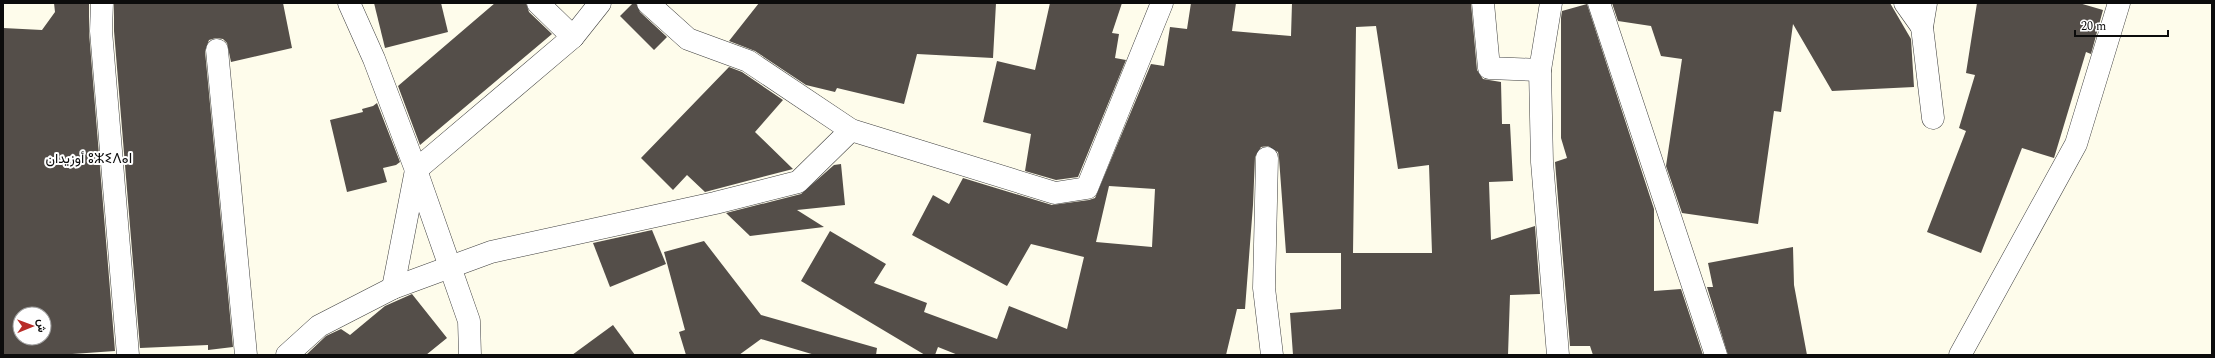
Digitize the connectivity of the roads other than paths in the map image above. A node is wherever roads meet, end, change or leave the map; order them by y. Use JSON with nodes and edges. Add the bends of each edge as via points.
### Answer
{"nodes":[{"id":1,"x":102,"y":3,"type":"edge"},
{"id":2,"x":349,"y":3,"type":"edge"},
{"id":3,"x":538,"y":3,"type":"edge"},
{"id":4,"x":600,"y":3,"type":"edge"},
{"id":5,"x":648,"y":3,"type":"edge"},
{"id":6,"x":1162,"y":3,"type":"edge"},
{"id":7,"x":1483,"y":3,"type":"edge"},
{"id":8,"x":1551,"y":3,"type":"edge"},
{"id":9,"x":1599,"y":3,"type":"edge"},
{"id":10,"x":1905,"y":3,"type":"edge"},
{"id":11,"x":1926,"y":3,"type":"edge"},
{"id":12,"x":2119,"y":3,"type":"edge"},
{"id":13,"x":1922,"y":27,"type":"junction"},
{"id":14,"x":573,"y":37,"type":"junction"},
{"id":15,"x":217,"y":50,"type":"dead end"},
{"id":16,"x":1540,"y":70,"type":"junction"},
{"id":17,"x":1933,"y":118,"type":"dead end"},
{"id":18,"x":851,"y":130,"type":"junction"},
{"id":19,"x":1266,"y":158,"type":"dead end"},
{"id":20,"x":416,"y":170,"type":"junction"},
{"id":21,"x":450,"y":267,"type":"junction"},
{"id":22,"x":393,"y":288,"type":"junction"},
{"id":23,"x":128,"y":355,"type":"edge"},
{"id":24,"x":246,"y":355,"type":"edge"},
{"id":25,"x":287,"y":355,"type":"edge"},
{"id":26,"x":470,"y":355,"type":"edge"},
{"id":27,"x":1272,"y":355,"type":"edge"},
{"id":28,"x":1558,"y":355,"type":"edge"},
{"id":29,"x":1716,"y":355,"type":"edge"},
{"id":30,"x":1960,"y":355,"type":"edge"}],
"edges":[{"from":1,"to":23,"type":"street","via":[[101,31]]},
{"from":2,"to":20,"type":"street","via":[[374,59]]},
{"from":3,"to":14,"type":"street"},
{"from":4,"to":14,"type":"street"},
{"from":5,"to":18,"type":"street","via":[[688,39],[748,61]]},
{"from":6,"to":18,"type":"street","via":[[1087,188],[1055,193]]},
{"from":7,"to":16,"type":"street","via":[[1489,68]]},
{"from":8,"to":16,"type":"street"},
{"from":9,"to":29,"type":"street"},
{"from":10,"to":13,"type":"street"},
{"from":11,"to":13,"type":"street"},
{"from":12,"to":30,"type":"street","via":[[2076,144]]},
{"from":13,"to":17,"type":"street"},
{"from":14,"to":20,"type":"street"},
{"from":15,"to":24,"type":"street"},
{"from":16,"to":28,"type":"street","via":[[1542,162]]},
{"from":18,"to":21,"type":"street","via":[[798,182],[715,204],[491,252]]},
{"from":19,"to":27,"type":"street","via":[[1264,288]]},
{"from":20,"to":21,"type":"street"},
{"from":20,"to":22,"type":"street"},
{"from":21,"to":22,"type":"street"},
{"from":21,"to":26,"type":"street","via":[[469,321]]},
{"from":22,"to":25,"type":"street","via":[[319,326]]}]}
